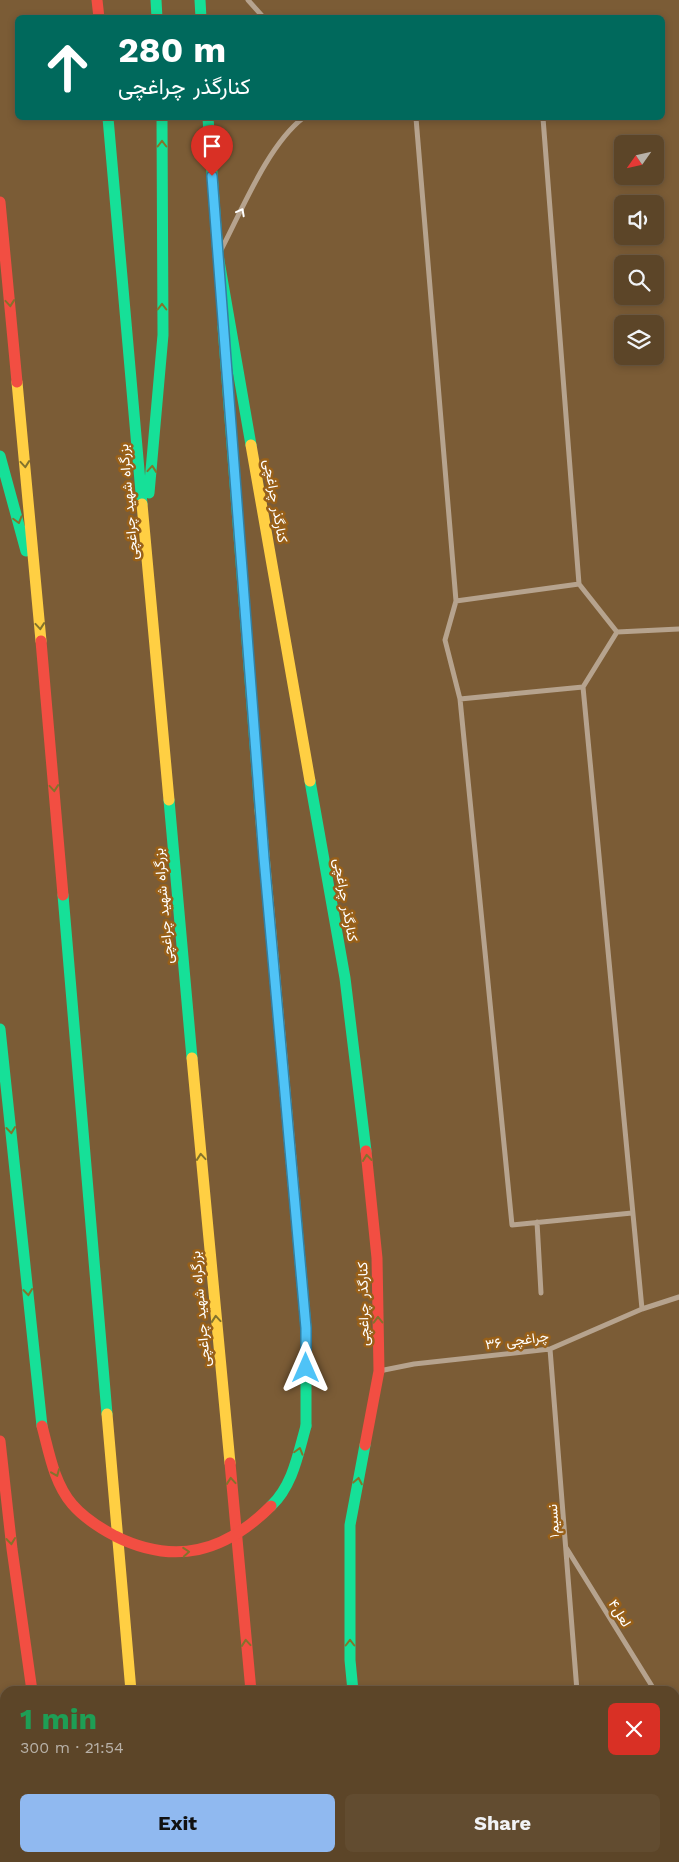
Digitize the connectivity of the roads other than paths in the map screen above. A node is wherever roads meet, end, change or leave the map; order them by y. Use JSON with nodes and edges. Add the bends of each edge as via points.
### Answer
{"nodes":[{"id":1,"x":97,"y":0,"type":"edge"},
{"id":2,"x":156,"y":0,"type":"edge"},
{"id":3,"x":200,"y":0,"type":"edge"},
{"id":4,"x":248,"y":0,"type":"edge"},
{"id":5,"x":99,"y":15,"type":"edge"},
{"id":6,"x":157,"y":15,"type":"edge"},
{"id":7,"x":201,"y":15,"type":"edge"},
{"id":8,"x":261,"y":15,"type":"edge"},
{"id":9,"x":108,"y":120,"type":"edge"},
{"id":10,"x":162,"y":120,"type":"edge"},
{"id":11,"x":208,"y":120,"type":"edge"},
{"id":12,"x":300,"y":120,"type":"edge"},
{"id":13,"x":416,"y":120,"type":"edge"},
{"id":14,"x":543,"y":120,"type":"edge"},
{"id":15,"x":0,"y":202,"type":"edge"},
{"id":16,"x":218,"y":255,"type":"junction"},
{"id":17,"x":0,"y":456,"type":"edge"},
{"id":18,"x":146,"y":535,"type":"junction"},
{"id":19,"x":579,"y":584,"type":"junction"},
{"id":20,"x":37,"y":590,"type":"junction"},
{"id":21,"x":456,"y":601,"type":"junction"},
{"id":22,"x":679,"y":629,"type":"edge"},
{"id":23,"x":617,"y":632,"type":"junction"},
{"id":24,"x":583,"y":687,"type":"junction"},
{"id":25,"x":460,"y":699,"type":"junction"},
{"id":26,"x":0,"y":1030,"type":"edge"},
{"id":27,"x":632,"y":1213,"type":"junction"},
{"id":28,"x":536,"y":1222,"type":"junction"},
{"id":29,"x":541,"y":1293,"type":"dead end"},
{"id":30,"x":679,"y":1298,"type":"edge"},
{"id":31,"x":642,"y":1309,"type":"junction"},
{"id":32,"x":550,"y":1349,"type":"junction"},
{"id":33,"x":379,"y":1371,"type":"junction"},
{"id":34,"x":0,"y":1441,"type":"edge"},
{"id":35,"x":566,"y":1547,"type":"junction"},
{"id":36,"x":31,"y":1686,"type":"edge"},
{"id":37,"x":131,"y":1686,"type":"edge"},
{"id":38,"x":251,"y":1686,"type":"edge"},
{"id":39,"x":353,"y":1686,"type":"edge"},
{"id":40,"x":577,"y":1686,"type":"edge"},
{"id":41,"x":652,"y":1686,"type":"edge"}],
"edges":[{"from":1,"to":5,"type":"main road"},
{"from":2,"to":6,"type":"main road"},
{"from":3,"to":7,"type":"main road"},
{"from":4,"to":8,"type":"street"},
{"from":9,"to":18,"type":"main road","name":"بزرگراه شهید چراغچی"},
{"from":18,"to":10,"type":"main road","one_way":true,"via":[[163,335]]},
{"from":11,"to":16,"type":"main road","name":"کنارگذر چراغچی"},
{"from":16,"to":12,"type":"street","one_way":true,"via":[[269,158]]},
{"from":13,"to":21,"type":"street"},
{"from":14,"to":19,"type":"street"},
{"from":15,"to":20,"type":"main road","one_way":true},
{"from":26,"to":16,"type":"main road","one_way":true,"bridge":true,"via":[[42,1426],[56,1475],[72,1504],[116,1537],[148,1550],[186,1553],[210,1548],[233,1538],[283,1494],[306,1426],[306,1328],[264,858]]},
{"from":33,"to":16,"type":"main road","name":"کنارگذر چراغچی","one_way":true,"via":[[377,1258],[345,978]]},
{"from":17,"to":20,"type":"main road","one_way":true},
{"from":38,"to":18,"type":"main road","name":"بزرگراه شهید چراغچی","one_way":true},
{"from":19,"to":21,"type":"street"},
{"from":19,"to":23,"type":"street"},
{"from":20,"to":37,"type":"main road","one_way":true},
{"from":21,"to":25,"type":"street","via":[[445,640]]},
{"from":22,"to":23,"type":"street"},
{"from":23,"to":24,"type":"street"},
{"from":24,"to":25,"type":"street"},
{"from":24,"to":27,"type":"street"},
{"from":25,"to":28,"type":"street","via":[[512,1225]]},
{"from":27,"to":28,"type":"street"},
{"from":27,"to":31,"type":"street"},
{"from":28,"to":29,"type":"street"},
{"from":30,"to":31,"type":"street","name":"چراغچی ۳۶"},
{"from":31,"to":32,"type":"street","name":"چراغچی ۳۶"},
{"from":32,"to":33,"type":"street","name":"چراغچی ۳۶"},
{"from":32,"to":35,"type":"street","name":"نسیم۱"},
{"from":39,"to":33,"type":"main road","name":"کنارگذر چراغچی","one_way":true,"via":[[350,1525]]},
{"from":34,"to":36,"type":"main road","one_way":true},
{"from":35,"to":40,"type":"street","name":"نسیم۱"},
{"from":35,"to":41,"type":"street","name":"لعل۴"}]}
